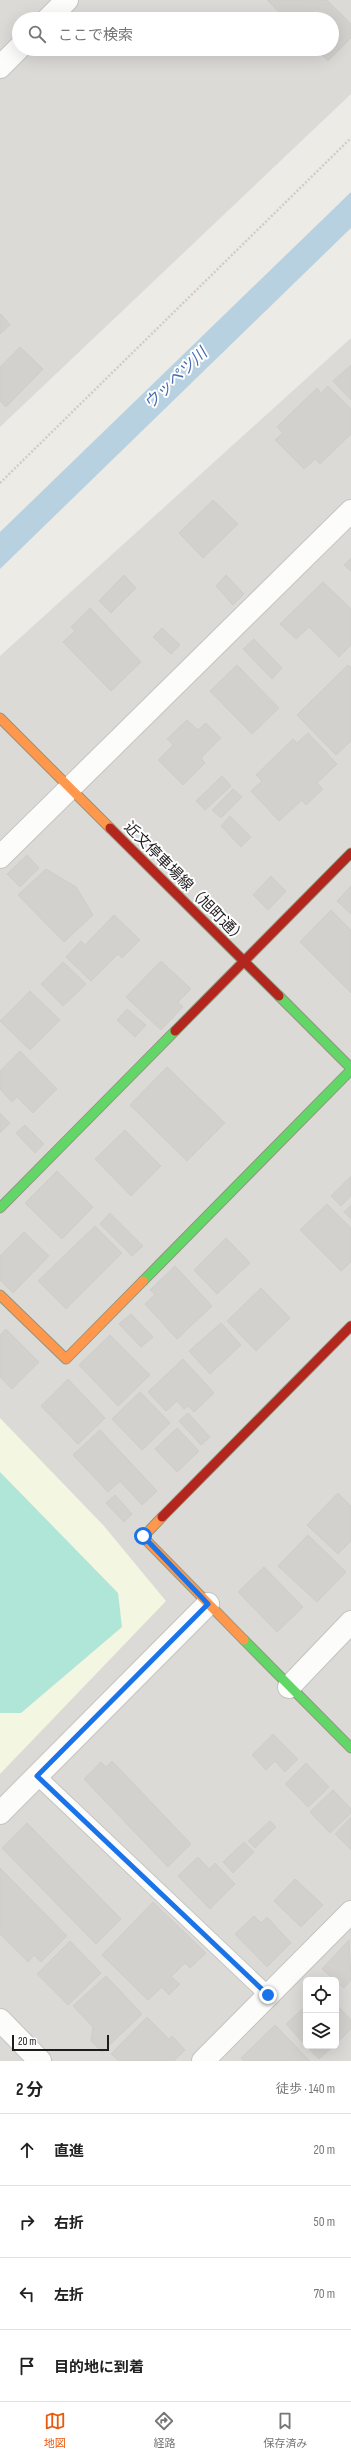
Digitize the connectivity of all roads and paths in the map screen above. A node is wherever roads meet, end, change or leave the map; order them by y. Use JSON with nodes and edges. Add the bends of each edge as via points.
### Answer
{"nodes":[{"id":1,"x":67,"y":0,"type":"edge"},
{"id":2,"x":55,"y":12,"type":"edge"},
{"id":3,"x":12,"y":55,"type":"edge"},
{"id":4,"x":0,"y":67,"type":"edge"},
{"id":5,"x":351,"y":138,"type":"edge"},
{"id":6,"x":0,"y":483,"type":"edge"},
{"id":7,"x":351,"y":511,"type":"edge"},
{"id":8,"x":0,"y":718,"type":"edge"},
{"id":9,"x":70,"y":788,"type":"junction"},
{"id":10,"x":351,"y":854,"type":"edge"},
{"id":11,"x":0,"y":857,"type":"edge"},
{"id":12,"x":243,"y":961,"type":"junction"},
{"id":13,"x":351,"y":1069,"type":"edge"},
{"id":14,"x":0,"y":1208,"type":"edge"},
{"id":15,"x":0,"y":1295,"type":"edge"},
{"id":16,"x":351,"y":1326,"type":"edge"},
{"id":17,"x":208,"y":1604,"type":"junction"},
{"id":18,"x":351,"y":1622,"type":"edge"},
{"id":19,"x":289,"y":1687,"type":"junction"},
{"id":20,"x":351,"y":1748,"type":"edge"},
{"id":21,"x":37,"y":1776,"type":"junction"},
{"id":22,"x":0,"y":1813,"type":"edge"},
{"id":23,"x":351,"y":1912,"type":"edge"},
{"id":24,"x":268,"y":1995,"type":"junction"},
{"id":25,"x":0,"y":2020,"type":"edge"},
{"id":26,"x":40,"y":2061,"type":"edge"},
{"id":27,"x":203,"y":2061,"type":"edge"}],
"edges":[{"from":1,"to":2,"type":"street"},
{"from":3,"to":4,"type":"street"},
{"from":5,"to":6,"type":"path"},
{"from":7,"to":9,"type":"street"},
{"from":8,"to":9,"type":"street","name":"近文停車場線（旭町通）"},
{"from":9,"to":11,"type":"street"},
{"from":9,"to":12,"type":"street","name":"近文停車場線（旭町通）"},
{"from":10,"to":12,"type":"street"},
{"from":12,"to":13,"type":"street","name":"近文停車場線（旭町通）"},
{"from":12,"to":14,"type":"street"},
{"from":13,"to":15,"type":"street","via":[[66,1359]]},
{"from":16,"to":17,"type":"street","via":[[143,1536]]},
{"from":17,"to":19,"type":"street"},
{"from":17,"to":21,"type":"street"},
{"from":18,"to":19,"type":"street"},
{"from":19,"to":20,"type":"street"},
{"from":21,"to":22,"type":"street"},
{"from":21,"to":24,"type":"lane"},
{"from":23,"to":24,"type":"street"},
{"from":24,"to":27,"type":"street"},
{"from":25,"to":26,"type":"street"}]}
